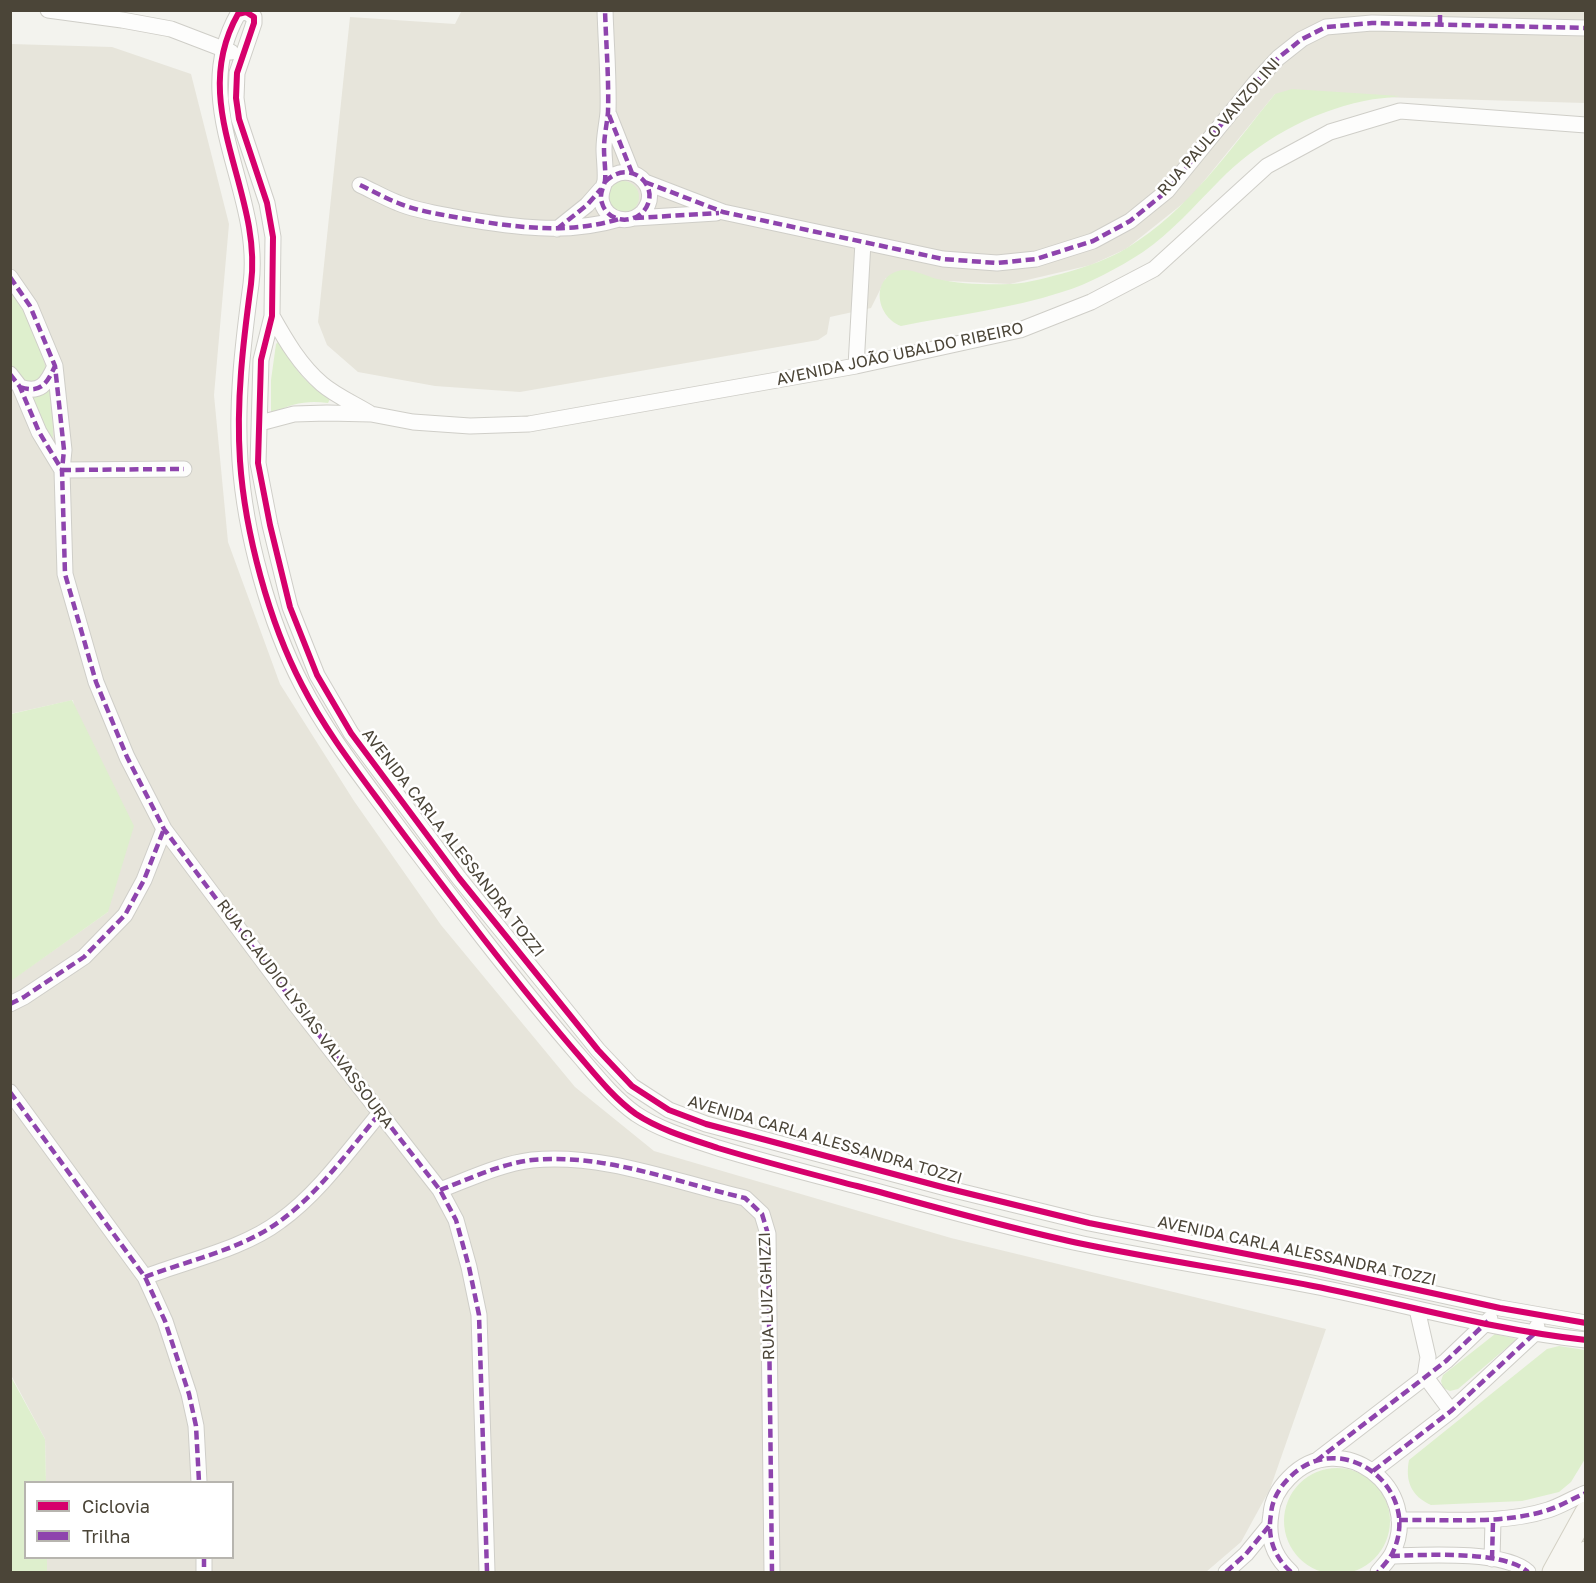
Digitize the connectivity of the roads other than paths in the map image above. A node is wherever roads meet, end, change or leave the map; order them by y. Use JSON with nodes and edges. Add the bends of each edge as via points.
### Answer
{"nodes":[{"id":1,"x":48,"y":10,"type":"edge"},
{"id":2,"x":605,"y":10,"type":"edge"},
{"id":3,"x":1440,"y":17,"type":"edge"},
{"id":4,"x":1586,"y":28,"type":"edge"},
{"id":5,"x":223,"y":49,"type":"junction"},
{"id":6,"x":242,"y":56,"type":"junction"},
{"id":7,"x":608,"y":113,"type":"junction"},
{"id":8,"x":1586,"y":125,"type":"edge"},
{"id":9,"x":638,"y":177,"type":"junction"},
{"id":10,"x":360,"y":185,"type":"dead end"},
{"id":11,"x":603,"y":186,"type":"junction"},
{"id":12,"x":723,"y":212,"type":"junction"},
{"id":13,"x":635,"y":218,"type":"junction"},
{"id":14,"x":619,"y":219,"type":"junction"},
{"id":15,"x":557,"y":229,"type":"junction"},
{"id":16,"x":863,"y":242,"type":"junction"},
{"id":17,"x":10,"y":277,"type":"edge"},
{"id":18,"x":272,"y":316,"type":"junction"},
{"id":19,"x":55,"y":366,"type":"junction"},
{"id":20,"x":856,"y":366,"type":"junction"},
{"id":21,"x":10,"y":374,"type":"edge"},
{"id":22,"x":20,"y":387,"type":"junction"},
{"id":23,"x":371,"y":414,"type":"junction"},
{"id":24,"x":260,"y":423,"type":"junction"},
{"id":25,"x":184,"y":469,"type":"dead end"},
{"id":26,"x":62,"y":470,"type":"junction"},
{"id":27,"x":164,"y":829,"type":"junction"},
{"id":28,"x":10,"y":1004,"type":"edge"},
{"id":29,"x":10,"y":1092,"type":"edge"},
{"id":30,"x":380,"y":1113,"type":"junction"},
{"id":31,"x":440,"y":1190,"type":"junction"},
{"id":32,"x":145,"y":1277,"type":"junction"},
{"id":33,"x":1500,"y":1308,"type":"junction"},
{"id":34,"x":1417,"y":1309,"type":"junction"},
{"id":35,"x":1542,"y":1316,"type":"junction"},
{"id":36,"x":1586,"y":1323,"type":"edge"},
{"id":37,"x":1486,"y":1324,"type":"junction"},
{"id":38,"x":1534,"y":1334,"type":"junction"},
{"id":39,"x":1586,"y":1340,"type":"edge"},
{"id":40,"x":1425,"y":1376,"type":"junction"},
{"id":41,"x":1451,"y":1411,"type":"junction"},
{"id":42,"x":1315,"y":1461,"type":"junction"},
{"id":43,"x":1373,"y":1471,"type":"junction"},
{"id":44,"x":199,"y":1481,"type":"edge"},
{"id":45,"x":1586,"y":1493,"type":"edge"},
{"id":46,"x":1586,"y":1512,"type":"edge"},
{"id":47,"x":1399,"y":1520,"type":"junction"},
{"id":48,"x":1493,"y":1521,"type":"junction"},
{"id":49,"x":1269,"y":1526,"type":"junction"},
{"id":50,"x":1586,"y":1552,"type":"edge"},
{"id":51,"x":1391,"y":1556,"type":"junction"},
{"id":52,"x":1492,"y":1559,"type":"junction"},
{"id":53,"x":487,"y":1572,"type":"edge"},
{"id":54,"x":772,"y":1572,"type":"edge"},
{"id":55,"x":1226,"y":1572,"type":"edge"},
{"id":56,"x":1291,"y":1572,"type":"edge"},
{"id":57,"x":1378,"y":1572,"type":"edge"},
{"id":58,"x":1528,"y":1572,"type":"edge"},
{"id":59,"x":1553,"y":1572,"type":"edge"},
{"id":60,"x":1576,"y":1572,"type":"edge"}],
"edges":[{"from":1,"to":5,"type":"street","via":[[171,29]]},
{"from":2,"to":7,"type":"street"},
{"from":3,"to":4,"type":"street","name":"RUA PAULO VANZOLINI"},
{"from":3,"to":16,"type":"street","name":"RUA PAULO VANZOLINI","via":[[1326,27],[1302,39],[1255,83],[1167,191],[1130,221],[1093,241],[1036,259],[997,263],[943,259]]},
{"from":5,"to":6,"type":"street"},
{"from":5,"to":6,"type":"street","name":"AVENIDA CARLA ALESSANDRA TOZZI","via":[[233,21],[246,12],[254,17],[254,23]]},
{"from":5,"to":34,"type":"street","name":"AVENIDA CARLA ALESSANDRA TOZZI","via":[[220,112],[247,215],[253,265],[242,355],[240,459],[245,508],[275,624],[300,683],[331,735],[518,983],[605,1086],[636,1113],[668,1130],[763,1162],[1080,1243]]},
{"from":6,"to":18,"type":"street","name":"AVENIDA CARLA ALESSANDRA TOZZI","via":[[236,98],[239,119],[267,202],[273,237]]},
{"from":7,"to":9,"type":"street"},
{"from":7,"to":11,"type":"street"},
{"from":8,"to":20,"type":"street","name":"AVENIDA JOÃO UBALDO RIBEIRO","via":[[1400,111],[1330,132],[1267,166],[1154,269],[1091,302],[1020,330]]},
{"from":9,"to":11,"type":"street","via":[[617,173]]},
{"from":9,"to":12,"type":"street","name":"RUA PAULO VANZOLINI"},
{"from":9,"to":13,"type":"street","via":[[648,190],[646,206]]},
{"from":10,"to":15,"type":"street","via":[[399,204],[431,212],[507,226]]},
{"from":11,"to":14,"type":"street","via":[[600,197],[606,211]]},
{"from":11,"to":15,"type":"street","via":[[587,206]]},
{"from":12,"to":13,"type":"street","name":"RUA PAULO VANZOLINI"},
{"from":12,"to":16,"type":"street","name":"RUA PAULO VANZOLINI"},
{"from":13,"to":14,"type":"street"},
{"from":14,"to":15,"type":"street","via":[[597,226]]},
{"from":16,"to":20,"type":"street"},
{"from":17,"to":19,"type":"street","name":"RUA CLAUDIO LYSIAS VALVASSOURA","via":[[30,306]]},
{"from":18,"to":23,"type":"street","name":"AVENIDA JOÃO UBALDO RIBEIRO","via":[[287,344],[324,386]]},
{"from":18,"to":24,"type":"street","name":"AVENIDA CARLA ALESSANDRA TOZZI","via":[[261,360]]},
{"from":19,"to":22,"type":"street","via":[[38,389]]},
{"from":19,"to":26,"type":"street","name":"RUA CLAUDIO LYSIAS VALVASSOURA","via":[[64,450]]},
{"from":20,"to":23,"type":"street","name":"AVENIDA JOÃO UBALDO RIBEIRO","via":[[529,424],[447,425]]},
{"from":21,"to":22,"type":"street","name":"RUA CLAUDIO LYSIAS VALVASSOURA"},
{"from":22,"to":26,"type":"street","name":"RUA CLAUDIO LYSIAS VALVASSOURA","via":[[39,432]]},
{"from":23,"to":24,"type":"street","name":"AVENIDA JOÃO UBALDO RIBEIRO","via":[[294,414]]},
{"from":24,"to":33,"type":"street","name":"AVENIDA CARLA ALESSANDRA TOZZI","via":[[258,463],[270,525],[290,607],[317,675],[351,733],[459,878],[598,1050],[632,1086],[669,1110],[706,1124],[946,1188],[1089,1223]]},
{"from":25,"to":26,"type":"street"},
{"from":26,"to":27,"type":"street","name":"RUA CLAUDIO LYSIAS VALVASSOURA","via":[[65,574],[77,619],[96,682],[127,757]]},
{"from":27,"to":28,"type":"street","via":[[125,915],[84,957]]},
{"from":27,"to":30,"type":"street","name":"RUA CLAUDIO LYSIAS VALVASSOURA"},
{"from":29,"to":32,"type":"street"},
{"from":30,"to":31,"type":"street","name":"RUA CLAUDIO LYSIAS VALVASSOURA"},
{"from":30,"to":32,"type":"street","via":[[311,1194],[280,1222],[243,1242]]},
{"from":31,"to":53,"type":"street","name":"RUA CLAUDIO LYSIAS VALVASSOURA","via":[[456,1220],[478,1315]]},
{"from":31,"to":54,"type":"street","name":"RUA LUIZ GHIZZI","via":[[530,1160],[567,1159],[607,1163],[745,1198],[762,1214],[768,1234]]},
{"from":32,"to":44,"type":"street","via":[[165,1321],[189,1394],[196,1426]]},
{"from":33,"to":35,"type":"street","name":"AVENIDA CARLA ALESSANDRA TOZZI"},
{"from":33,"to":37,"type":"street"},
{"from":34,"to":37,"type":"street","name":"AVENIDA CARLA ALESSANDRA TOZZI"},
{"from":34,"to":40,"type":"street","via":[[1428,1357]]},
{"from":35,"to":36,"type":"street","name":"AVENIDA CARLA ALESSANDRA TOZZI"},
{"from":35,"to":38,"type":"street"},
{"from":37,"to":38,"type":"street","name":"AVENIDA CARLA ALESSANDRA TOZZI"},
{"from":37,"to":40,"type":"street"},
{"from":38,"to":39,"type":"street","name":"AVENIDA CARLA ALESSANDRA TOZZI"},
{"from":38,"to":41,"type":"street"},
{"from":40,"to":41,"type":"street"},
{"from":40,"to":42,"type":"street"},
{"from":41,"to":43,"type":"street"},
{"from":42,"to":43,"type":"street","via":[[1336,1459]]},
{"from":42,"to":49,"type":"street","via":[[1296,1471],[1281,1486]]},
{"from":43,"to":47,"type":"street","via":[[1388,1486]]},
{"from":45,"to":48,"type":"street","via":[[1549,1510]]},
{"from":46,"to":59,"type":"main road"},
{"from":47,"to":48,"type":"street"},
{"from":47,"to":51,"type":"street"},
{"from":48,"to":52,"type":"street"},
{"from":49,"to":55,"type":"street"},
{"from":49,"to":56,"type":"street","via":[[1276,1554]]},
{"from":50,"to":60,"type":"main road"},
{"from":51,"to":52,"type":"street"},
{"from":51,"to":57,"type":"street"},
{"from":52,"to":58,"type":"street","via":[[1520,1565]]}]}
